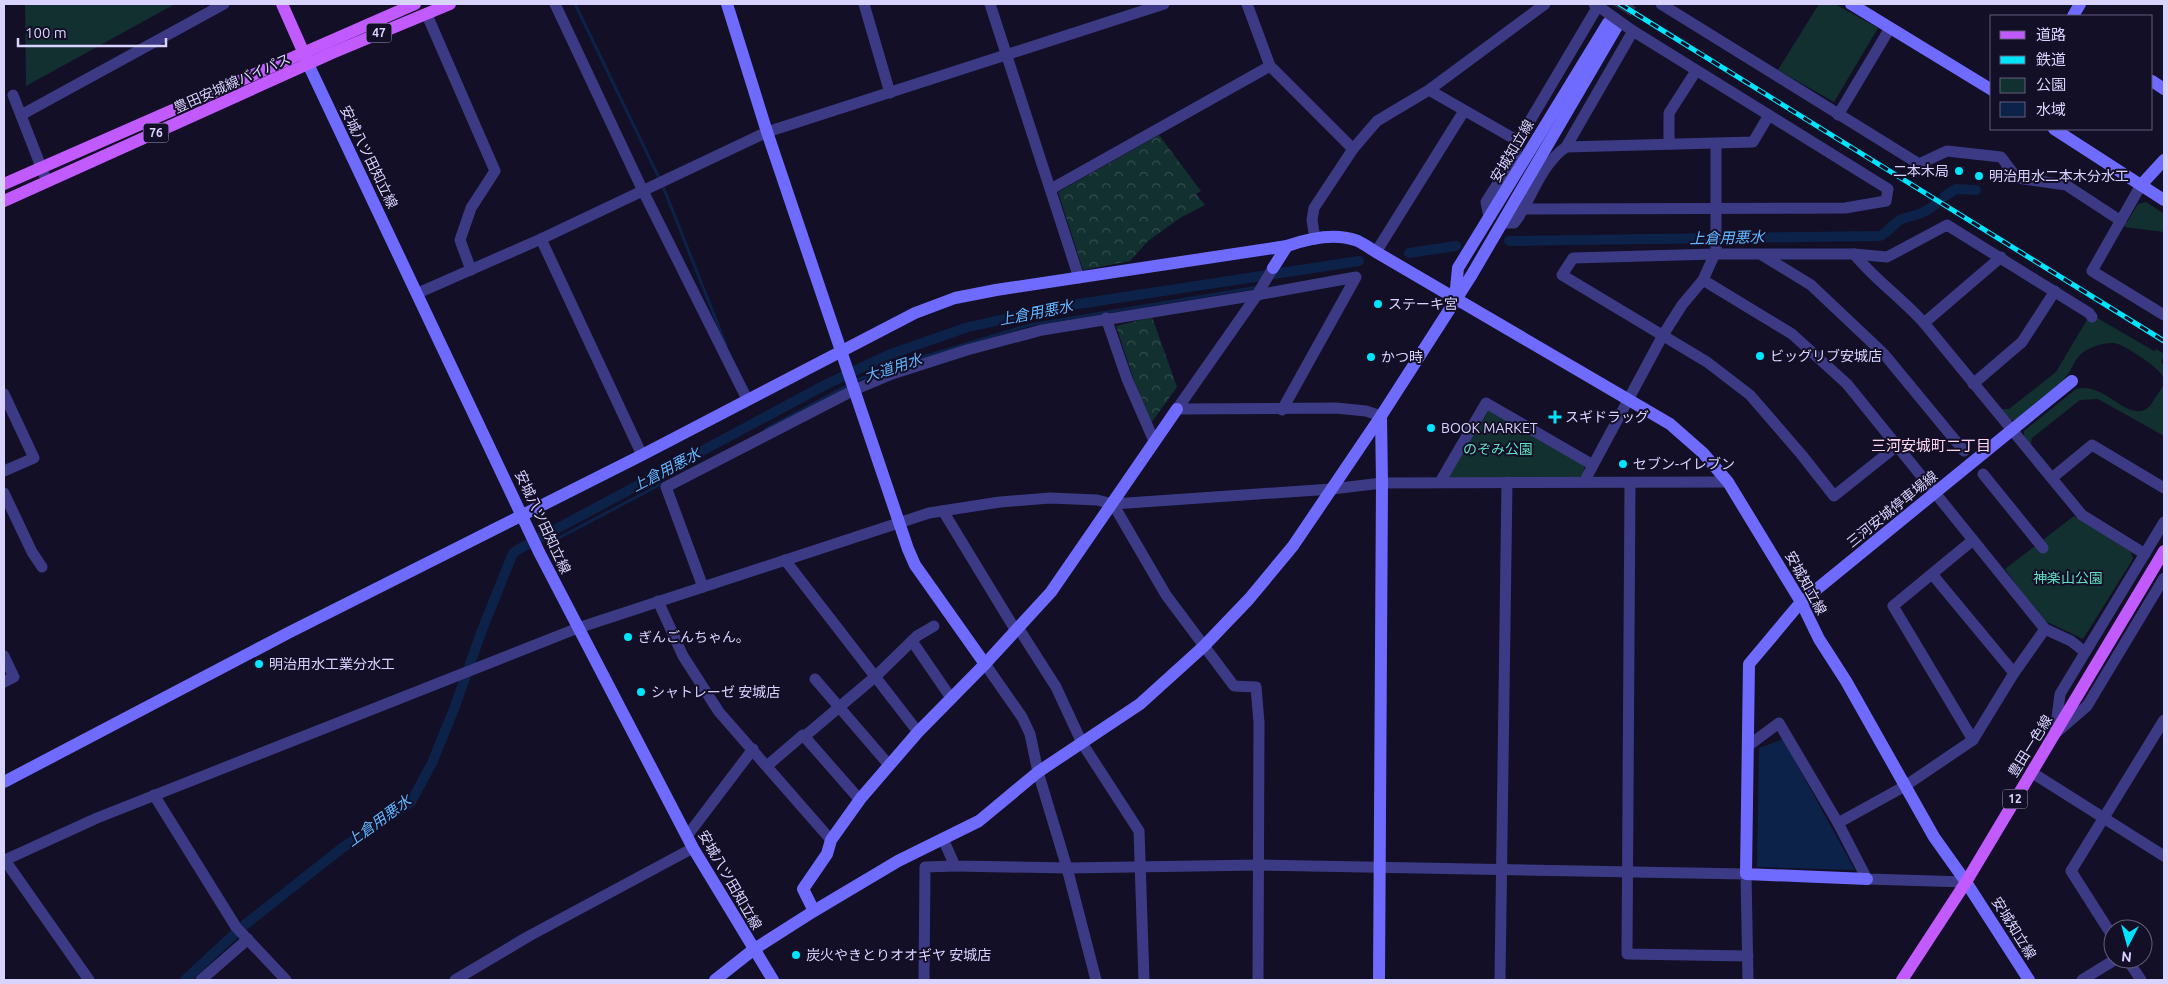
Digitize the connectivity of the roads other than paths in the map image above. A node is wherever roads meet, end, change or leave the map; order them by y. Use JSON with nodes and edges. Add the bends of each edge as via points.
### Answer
{"nodes":[{"id":1,"x":224,"y":4,"type":"edge"},
{"id":2,"x":282,"y":4,"type":"edge"},
{"id":3,"x":415,"y":4,"type":"edge"},
{"id":4,"x":450,"y":4,"type":"edge"},
{"id":5,"x":555,"y":4,"type":"edge"},
{"id":6,"x":727,"y":4,"type":"edge"},
{"id":7,"x":864,"y":4,"type":"edge"},
{"id":8,"x":990,"y":4,"type":"edge"},
{"id":9,"x":1164,"y":4,"type":"edge"},
{"id":10,"x":1247,"y":4,"type":"edge"},
{"id":11,"x":1545,"y":4,"type":"edge"},
{"id":12,"x":1661,"y":4,"type":"edge"},
{"id":13,"x":1851,"y":4,"type":"edge"},
{"id":14,"x":2080,"y":4,"type":"edge"},
{"id":15,"x":1596,"y":5,"type":"edge"},
{"id":16,"x":427,"y":15,"type":"junction"},
{"id":17,"x":2074,"y":15,"type":"edge"},
{"id":18,"x":1890,"y":28,"type":"junction"},
{"id":19,"x":1634,"y":31,"type":"junction"},
{"id":20,"x":304,"y":52,"type":"junction"},
{"id":21,"x":1007,"y":56,"type":"junction"},
{"id":22,"x":309,"y":66,"type":"junction"},
{"id":23,"x":1270,"y":66,"type":"junction"},
{"id":24,"x":1696,"y":71,"type":"junction"},
{"id":25,"x":2153,"y":82,"type":"edge"},
{"id":26,"x":1990,"y":89,"type":"edge"},
{"id":27,"x":2164,"y":89,"type":"edge"},
{"id":28,"x":1429,"y":90,"type":"junction"},
{"id":29,"x":890,"y":93,"type":"junction"},
{"id":30,"x":13,"y":95,"type":"dead end"},
{"id":31,"x":1464,"y":111,"type":"junction"},
{"id":32,"x":1769,"y":114,"type":"junction"},
{"id":33,"x":20,"y":115,"type":"junction"},
{"id":34,"x":1838,"y":115,"type":"junction"},
{"id":35,"x":2056,"y":130,"type":"edge"},
{"id":36,"x":767,"y":132,"type":"junction"},
{"id":37,"x":1518,"y":141,"type":"junction"},
{"id":38,"x":1669,"y":144,"type":"junction"},
{"id":39,"x":1716,"y":144,"type":"junction"},
{"id":40,"x":1566,"y":147,"type":"junction"},
{"id":41,"x":1353,"y":150,"type":"junction"},
{"id":42,"x":2164,"y":160,"type":"edge"},
{"id":43,"x":41,"y":167,"type":"junction"},
{"id":44,"x":47,"y":182,"type":"junction"},
{"id":45,"x":4,"y":184,"type":"edge"},
{"id":46,"x":2141,"y":185,"type":"junction"},
{"id":47,"x":1051,"y":189,"type":"junction"},
{"id":48,"x":643,"y":191,"type":"junction"},
{"id":49,"x":4,"y":200,"type":"edge"},
{"id":50,"x":2164,"y":200,"type":"edge"},
{"id":51,"x":1523,"y":209,"type":"junction"},
{"id":52,"x":1717,"y":209,"type":"junction"},
{"id":53,"x":1489,"y":218,"type":"junction"},
{"id":54,"x":2121,"y":221,"type":"junction"},
{"id":55,"x":1503,"y":223,"type":"junction"},
{"id":56,"x":541,"y":239,"type":"junction"},
{"id":57,"x":1316,"y":239,"type":"junction"},
{"id":58,"x":1287,"y":246,"type":"junction"},
{"id":59,"x":1376,"y":252,"type":"junction"},
{"id":60,"x":1715,"y":253,"type":"junction"},
{"id":61,"x":1854,"y":254,"type":"junction"},
{"id":62,"x":1762,"y":255,"type":"junction"},
{"id":63,"x":2001,"y":257,"type":"junction"},
{"id":64,"x":1273,"y":268,"type":"joint"},
{"id":65,"x":471,"y":270,"type":"junction"},
{"id":66,"x":1079,"y":278,"type":"junction"},
{"id":67,"x":1703,"y":280,"type":"junction"},
{"id":68,"x":2054,"y":291,"type":"junction"},
{"id":69,"x":418,"y":293,"type":"junction"},
{"id":70,"x":1257,"y":296,"type":"junction"},
{"id":71,"x":1455,"y":298,"type":"junction"},
{"id":72,"x":2164,"y":315,"type":"edge"},
{"id":73,"x":2092,"y":317,"type":"dead end"},
{"id":74,"x":1106,"y":318,"type":"junction"},
{"id":75,"x":1924,"y":323,"type":"junction"},
{"id":76,"x":1663,"y":336,"type":"junction"},
{"id":77,"x":841,"y":350,"type":"junction"},
{"id":78,"x":2072,"y":381,"type":"dead end"},
{"id":79,"x":1973,"y":384,"type":"junction"},
{"id":80,"x":854,"y":389,"type":"junction"},
{"id":81,"x":4,"y":394,"type":"edge"},
{"id":82,"x":748,"y":399,"type":"junction"},
{"id":83,"x":1627,"y":400,"type":"junction"},
{"id":84,"x":1178,"y":409,"type":"junction"},
{"id":85,"x":1282,"y":410,"type":"junction"},
{"id":86,"x":1381,"y":416,"type":"junction"},
{"id":87,"x":2012,"y":431,"type":"junction"},
{"id":88,"x":1154,"y":442,"type":"junction"},
{"id":89,"x":1898,"y":445,"type":"junction"},
{"id":90,"x":1964,"y":451,"type":"dead end"},
{"id":91,"x":642,"y":455,"type":"junction"},
{"id":92,"x":1593,"y":465,"type":"junction"},
{"id":93,"x":4,"y":471,"type":"edge"},
{"id":94,"x":1983,"y":474,"type":"dead end"},
{"id":95,"x":2052,"y":478,"type":"junction"},
{"id":96,"x":1440,"y":482,"type":"junction"},
{"id":97,"x":1507,"y":482,"type":"junction"},
{"id":98,"x":1584,"y":482,"type":"junction"},
{"id":99,"x":1728,"y":482,"type":"junction"},
{"id":100,"x":1382,"y":483,"type":"junction"},
{"id":101,"x":1630,"y":483,"type":"junction"},
{"id":102,"x":2164,"y":488,"type":"edge"},
{"id":103,"x":1332,"y":489,"type":"junction"},
{"id":104,"x":4,"y":494,"type":"edge"},
{"id":105,"x":1936,"y":494,"type":"junction"},
{"id":106,"x":1114,"y":504,"type":"junction"},
{"id":107,"x":943,"y":511,"type":"junction"},
{"id":108,"x":523,"y":515,"type":"junction"},
{"id":109,"x":2164,"y":522,"type":"edge"},
{"id":110,"x":899,"y":524,"type":"junction"},
{"id":111,"x":2161,"y":535,"type":"edge"},
{"id":112,"x":1973,"y":540,"type":"junction"},
{"id":113,"x":2043,"y":548,"type":"dead end"},
{"id":114,"x":2164,"y":551,"type":"edge"},
{"id":115,"x":2145,"y":554,"type":"junction"},
{"id":116,"x":785,"y":560,"type":"junction"},
{"id":117,"x":42,"y":567,"type":"dead end"},
{"id":118,"x":1932,"y":574,"type":"junction"},
{"id":119,"x":2164,"y":578,"type":"edge"},
{"id":120,"x":703,"y":587,"type":"junction"},
{"id":121,"x":658,"y":601,"type":"junction"},
{"id":122,"x":1801,"y":602,"type":"junction"},
{"id":123,"x":934,"y":626,"type":"dead end"},
{"id":124,"x":578,"y":628,"type":"junction"},
{"id":125,"x":2045,"y":629,"type":"junction"},
{"id":126,"x":1017,"y":630,"type":"junction"},
{"id":127,"x":912,"y":640,"type":"junction"},
{"id":128,"x":1203,"y":647,"type":"junction"},
{"id":129,"x":2085,"y":652,"type":"junction"},
{"id":130,"x":4,"y":656,"type":"edge"},
{"id":131,"x":985,"y":664,"type":"junction"},
{"id":132,"x":2014,"y":674,"type":"junction"},
{"id":133,"x":876,"y":676,"type":"junction"},
{"id":134,"x":815,"y":679,"type":"dead end"},
{"id":135,"x":4,"y":682,"type":"edge"},
{"id":136,"x":951,"y":698,"type":"junction"},
{"id":137,"x":839,"y":707,"type":"junction"},
{"id":138,"x":2164,"y":720,"type":"edge"},
{"id":139,"x":918,"y":732,"type":"junction"},
{"id":140,"x":2055,"y":734,"type":"junction"},
{"id":141,"x":805,"y":736,"type":"junction"},
{"id":142,"x":1973,"y":740,"type":"junction"},
{"id":143,"x":1082,"y":743,"type":"junction"},
{"id":144,"x":1748,"y":746,"type":"junction"},
{"id":145,"x":753,"y":749,"type":"junction"},
{"id":146,"x":888,"y":765,"type":"junction"},
{"id":147,"x":767,"y":766,"type":"junction"},
{"id":148,"x":1038,"y":772,"type":"junction"},
{"id":149,"x":2030,"y":772,"type":"junction"},
{"id":150,"x":4,"y":782,"type":"edge"},
{"id":151,"x":1905,"y":786,"type":"junction"},
{"id":152,"x":154,"y":795,"type":"junction"},
{"id":153,"x":860,"y":800,"type":"junction"},
{"id":154,"x":2104,"y":818,"type":"junction"},
{"id":155,"x":1838,"y":823,"type":"junction"},
{"id":156,"x":943,"y":839,"type":"junction"},
{"id":157,"x":831,"y":840,"type":"junction"},
{"id":158,"x":690,"y":842,"type":"junction"},
{"id":159,"x":2164,"y":855,"type":"edge"},
{"id":160,"x":4,"y":860,"type":"edge"},
{"id":161,"x":1259,"y":865,"type":"junction"},
{"id":162,"x":955,"y":866,"type":"junction"},
{"id":163,"x":1141,"y":867,"type":"junction"},
{"id":164,"x":1067,"y":868,"type":"junction"},
{"id":165,"x":1380,"y":868,"type":"junction"},
{"id":166,"x":1501,"y":871,"type":"junction"},
{"id":167,"x":1627,"y":873,"type":"junction"},
{"id":168,"x":1746,"y":874,"type":"junction"},
{"id":169,"x":1867,"y":879,"type":"junction"},
{"id":170,"x":1966,"y":882,"type":"junction"},
{"id":171,"x":814,"y":911,"type":"junction"},
{"id":172,"x":2103,"y":921,"type":"edge"},
{"id":173,"x":243,"y":934,"type":"junction"},
{"id":174,"x":754,"y":950,"type":"junction"},
{"id":175,"x":1748,"y":956,"type":"junction"},
{"id":176,"x":2103,"y":967,"type":"edge"},
{"id":177,"x":2134,"y":969,"type":"edge"},
{"id":178,"x":88,"y":980,"type":"edge"},
{"id":179,"x":201,"y":980,"type":"edge"},
{"id":180,"x":286,"y":980,"type":"edge"},
{"id":181,"x":455,"y":980,"type":"edge"},
{"id":182,"x":714,"y":980,"type":"edge"},
{"id":183,"x":773,"y":980,"type":"edge"},
{"id":184,"x":924,"y":980,"type":"edge"},
{"id":185,"x":1096,"y":980,"type":"edge"},
{"id":186,"x":1144,"y":980,"type":"edge"},
{"id":187,"x":1258,"y":980,"type":"edge"},
{"id":188,"x":1379,"y":980,"type":"edge"},
{"id":189,"x":1500,"y":980,"type":"edge"},
{"id":190,"x":1748,"y":980,"type":"edge"},
{"id":191,"x":1902,"y":980,"type":"edge"},
{"id":192,"x":2029,"y":980,"type":"edge"},
{"id":193,"x":2082,"y":980,"type":"edge"},
{"id":194,"x":2141,"y":980,"type":"edge"}],
"edges":[{"from":1,"to":33,"type":"street"},
{"from":2,"to":20,"type":"main road"},
{"from":3,"to":20,"type":"main road","number":"47"},
{"from":4,"to":16,"type":"main road","number":"47"},
{"from":5,"to":48,"type":"street"},
{"from":6,"to":36,"type":"street"},
{"from":7,"to":29,"type":"street"},
{"from":8,"to":21,"type":"street"},
{"from":9,"to":21,"type":"street"},
{"from":10,"to":23,"type":"street"},
{"from":11,"to":28,"type":"street"},
{"from":12,"to":34,"type":"street"},
{"from":13,"to":18,"type":"street"},
{"from":14,"to":17,"type":"street"},
{"from":15,"to":19,"type":"street","bridge":true},
{"from":15,"to":37,"type":"street"},
{"from":16,"to":22,"type":"main road","number":"47"},
{"from":16,"to":65,"type":"street","via":[[495,171],[471,208],[460,240]]},
{"from":18,"to":26,"type":"street"},
{"from":18,"to":34,"type":"street"},
{"from":19,"to":24,"type":"street"},
{"from":19,"to":40,"type":"street"},
{"from":20,"to":22,"type":"main road"},
{"from":20,"to":43,"type":"main road","name":"豊田安城線バイパス","number":"76"},
{"from":21,"to":29,"type":"street"},
{"from":21,"to":47,"type":"street"},
{"from":22,"to":44,"type":"main road","name":"豊田安城線バイパス","number":"76"},
{"from":22,"to":69,"type":"street","name":"安城八ツ田知立線"},
{"from":23,"to":41,"type":"street"},
{"from":23,"to":47,"type":"street"},
{"from":24,"to":32,"type":"street"},
{"from":24,"to":38,"type":"street","via":[[1669,113]]},
{"from":25,"to":27,"type":"street"},
{"from":28,"to":31,"type":"street"},
{"from":28,"to":41,"type":"street","via":[[1377,121]]},
{"from":29,"to":36,"type":"street"},
{"from":30,"to":33,"type":"street"},
{"from":31,"to":37,"type":"street"},
{"from":31,"to":59,"type":"street"},
{"from":32,"to":39,"type":"street","via":[[1753,142]]},
{"from":32,"to":52,"type":"street","via":[[1888,189],[1886,201],[1845,208]]},
{"from":33,"to":43,"type":"street"},
{"from":34,"to":54,"type":"street","via":[[1919,164],[1947,151],[2001,157],[2017,178],[2066,185]]},
{"from":35,"to":46,"type":"street"},
{"from":36,"to":48,"type":"street"},
{"from":36,"to":77,"type":"street"},
{"from":37,"to":53,"type":"street","via":[[1514,158],[1486,202]]},
{"from":38,"to":39,"type":"street"},
{"from":38,"to":40,"type":"street"},
{"from":39,"to":52,"type":"street"},
{"from":40,"to":51,"type":"street","via":[[1554,156]]},
{"from":41,"to":57,"type":"street","via":[[1314,208],[1312,220]]},
{"from":42,"to":46,"type":"street"},
{"from":43,"to":44,"type":"street"},
{"from":43,"to":45,"type":"main road","name":"豊田安城線バイパス","number":"76"},
{"from":44,"to":49,"type":"main road","name":"豊田安城線バイパス","number":"76"},
{"from":46,"to":50,"type":"street"},
{"from":46,"to":54,"type":"street"},
{"from":47,"to":66,"type":"street"},
{"from":48,"to":56,"type":"street"},
{"from":48,"to":82,"type":"street"},
{"from":51,"to":52,"type":"street"},
{"from":51,"to":55,"type":"street","via":[[1514,223]]},
{"from":52,"to":60,"type":"street"},
{"from":53,"to":55,"type":"street","name":"安城知立線","via":[[1612,26]]},
{"from":53,"to":71,"type":"street","name":"安城知立線","via":[[1458,268]]},
{"from":54,"to":72,"type":"street","via":[[2092,271]]},
{"from":55,"to":71,"type":"street","name":"安城知立線"},
{"from":56,"to":65,"type":"street"},
{"from":56,"to":91,"type":"street"},
{"from":57,"to":58,"type":"street"},
{"from":57,"to":59,"type":"street","via":[[1342,237],[1355,240]]},
{"from":58,"to":64,"type":"street"},
{"from":58,"to":66,"type":"street"},
{"from":59,"to":71,"type":"street"},
{"from":60,"to":62,"type":"street"},
{"from":60,"to":67,"type":"street"},
{"from":60,"to":76,"type":"street","via":[[1573,258],[1562,275]]},
{"from":61,"to":62,"type":"street"},
{"from":61,"to":63,"type":"street","via":[[1887,257],[1947,225]]},
{"from":61,"to":75,"type":"street","via":[[1869,273]]},
{"from":62,"to":90,"type":"street","via":[[1811,285],[1884,354]]},
{"from":63,"to":68,"type":"street"},
{"from":63,"to":75,"type":"street"},
{"from":64,"to":70,"type":"street"},
{"from":65,"to":69,"type":"street"},
{"from":66,"to":77,"type":"street","via":[[955,298],[915,313]]},
{"from":67,"to":76,"type":"street","via":[[1682,305]]},
{"from":67,"to":89,"type":"street","via":[[1792,334],[1847,384]]},
{"from":68,"to":73,"type":"street"},
{"from":68,"to":79,"type":"street","via":[[2022,342]]},
{"from":69,"to":108,"type":"street","name":"安城八ツ田知立線"},
{"from":70,"to":74,"type":"street"},
{"from":70,"to":84,"type":"street"},
{"from":70,"to":85,"type":"street","via":[[1356,276]]},
{"from":71,"to":83,"type":"street","name":"安城知立線"},
{"from":71,"to":86,"type":"street"},
{"from":74,"to":80,"type":"street","via":[[1042,330],[967,350]]},
{"from":74,"to":88,"type":"street"},
{"from":75,"to":79,"type":"street"},
{"from":76,"to":83,"type":"street"},
{"from":76,"to":89,"type":"street","via":[[1707,362],[1750,395],[1834,496]]},
{"from":77,"to":80,"type":"street"},
{"from":77,"to":82,"type":"street"},
{"from":78,"to":87,"type":"street","name":"三河安城停車場線"},
{"from":79,"to":87,"type":"street"},
{"from":80,"to":110,"type":"street"},
{"from":80,"to":120,"type":"street","via":[[666,487]]},
{"from":81,"to":93,"type":"street","via":[[34,458]]},
{"from":82,"to":91,"type":"street"},
{"from":83,"to":92,"type":"street"},
{"from":83,"to":99,"type":"street","name":"安城知立線","via":[[1670,424],[1703,453]]},
{"from":84,"to":85,"type":"street"},
{"from":84,"to":88,"type":"street"},
{"from":85,"to":86,"type":"street","via":[[1336,408]]},
{"from":86,"to":100,"type":"street"},
{"from":86,"to":103,"type":"street"},
{"from":87,"to":95,"type":"street"},
{"from":87,"to":105,"type":"street","name":"三河安城停車場線"},
{"from":88,"to":106,"type":"street"},
{"from":89,"to":105,"type":"street"},
{"from":91,"to":108,"type":"street"},
{"from":92,"to":96,"type":"street","via":[[1486,403]]},
{"from":92,"to":98,"type":"street"},
{"from":94,"to":113,"type":"street"},
{"from":95,"to":102,"type":"street","via":[[2092,446]]},
{"from":95,"to":115,"type":"street","via":[[2082,515]]},
{"from":96,"to":97,"type":"street"},
{"from":96,"to":100,"type":"street"},
{"from":97,"to":98,"type":"street"},
{"from":97,"to":166,"type":"street"},
{"from":98,"to":101,"type":"street"},
{"from":99,"to":101,"type":"street"},
{"from":99,"to":122,"type":"street","name":"安城知立線"},
{"from":100,"to":103,"type":"street"},
{"from":100,"to":165,"type":"street"},
{"from":101,"to":167,"type":"street"},
{"from":103,"to":106,"type":"street"},
{"from":103,"to":128,"type":"street","via":[[1249,599]]},
{"from":104,"to":117,"type":"street"},
{"from":105,"to":112,"type":"street"},
{"from":105,"to":122,"type":"street","name":"三河安城停車場線"},
{"from":106,"to":107,"type":"street","via":[[1050,498]]},
{"from":106,"to":126,"type":"street","via":[[1051,592]]},
{"from":106,"to":128,"type":"street","via":[[1166,595]]},
{"from":107,"to":110,"type":"street"},
{"from":107,"to":126,"type":"street"},
{"from":108,"to":124,"type":"street","name":"安城八ツ田知立線"},
{"from":108,"to":150,"type":"street","via":[[290,632]]},
{"from":109,"to":111,"type":"street"},
{"from":110,"to":116,"type":"street"},
{"from":110,"to":131,"type":"street","via":[[915,565]]},
{"from":111,"to":115,"type":"street"},
{"from":112,"to":118,"type":"street"},
{"from":112,"to":125,"type":"street"},
{"from":114,"to":140,"type":"main road","name":"豊田一色線","number":"12"},
{"from":115,"to":129,"type":"street"},
{"from":116,"to":120,"type":"street"},
{"from":116,"to":133,"type":"street"},
{"from":118,"to":132,"type":"street"},
{"from":118,"to":142,"type":"street","via":[[1894,606]]},
{"from":119,"to":140,"type":"street","via":[[2086,706]]},
{"from":120,"to":121,"type":"street"},
{"from":121,"to":124,"type":"street"},
{"from":121,"to":145,"type":"street","via":[[684,656],[714,704]]},
{"from":122,"to":144,"type":"street","name":"三河安城停車場線","via":[[1750,664]]},
{"from":122,"to":151,"type":"street","name":"安城知立線","via":[[1819,639]]},
{"from":123,"to":127,"type":"street"},
{"from":124,"to":152,"type":"street"},
{"from":124,"to":158,"type":"street","name":"安城八ツ田知立線"},
{"from":125,"to":129,"type":"street"},
{"from":125,"to":132,"type":"street"},
{"from":126,"to":131,"type":"street"},
{"from":126,"to":143,"type":"street","via":[[1056,687]]},
{"from":127,"to":133,"type":"street"},
{"from":127,"to":136,"type":"street"},
{"from":128,"to":143,"type":"street","via":[[1140,704]]},
{"from":128,"to":161,"type":"street","via":[[1234,686],[1256,687],[1260,723]]},
{"from":129,"to":140,"type":"street","via":[[2060,694]]},
{"from":130,"to":135,"type":"street","via":[[14,677]]},
{"from":131,"to":136,"type":"street"},
{"from":131,"to":148,"type":"street","via":[[1030,734]]},
{"from":132,"to":142,"type":"street"},
{"from":133,"to":137,"type":"street"},
{"from":133,"to":139,"type":"street"},
{"from":134,"to":137,"type":"street"},
{"from":136,"to":139,"type":"street"},
{"from":137,"to":141,"type":"street"},
{"from":137,"to":146,"type":"street"},
{"from":138,"to":154,"type":"street"},
{"from":139,"to":146,"type":"street"},
{"from":140,"to":149,"type":"main road","name":"豊田一色線","number":"12"},
{"from":141,"to":147,"type":"street"},
{"from":141,"to":153,"type":"street"},
{"from":142,"to":151,"type":"street"},
{"from":143,"to":148,"type":"street"},
{"from":143,"to":163,"type":"street","via":[[1138,831]]},
{"from":144,"to":155,"type":"street","via":[[1779,723]]},
{"from":144,"to":168,"type":"street","name":"三河安城停車場線"},
{"from":145,"to":147,"type":"street"},
{"from":145,"to":158,"type":"street"},
{"from":146,"to":153,"type":"street"},
{"from":147,"to":157,"type":"street"},
{"from":148,"to":156,"type":"street","via":[[979,821]]},
{"from":148,"to":164,"type":"street"},
{"from":149,"to":154,"type":"street"},
{"from":149,"to":170,"type":"main road","name":"豊田一色線","number":"12"},
{"from":151,"to":155,"type":"street"},
{"from":151,"to":170,"type":"street","name":"安城知立線","via":[[1934,837]]},
{"from":152,"to":160,"type":"street"},
{"from":152,"to":173,"type":"street"},
{"from":153,"to":157,"type":"street"},
{"from":154,"to":159,"type":"street"},
{"from":154,"to":172,"type":"street","via":[[2071,871]]},
{"from":155,"to":169,"type":"street"},
{"from":156,"to":162,"type":"street"},
{"from":156,"to":171,"type":"street","via":[[898,861]]},
{"from":157,"to":171,"type":"street","via":[[804,889]]},
{"from":158,"to":174,"type":"street","name":"安城八ツ田知立線"},
{"from":158,"to":181,"type":"street"},
{"from":160,"to":178,"type":"street"},
{"from":161,"to":163,"type":"street"},
{"from":161,"to":165,"type":"street"},
{"from":161,"to":187,"type":"street"},
{"from":162,"to":164,"type":"street"},
{"from":162,"to":184,"type":"street","via":[[925,866]]},
{"from":163,"to":164,"type":"street"},
{"from":163,"to":186,"type":"street"},
{"from":164,"to":185,"type":"street"},
{"from":165,"to":166,"type":"street"},
{"from":165,"to":188,"type":"street"},
{"from":166,"to":167,"type":"street"},
{"from":166,"to":189,"type":"street"},
{"from":167,"to":168,"type":"street"},
{"from":167,"to":175,"type":"street","via":[[1627,954]]},
{"from":168,"to":169,"type":"street"},
{"from":168,"to":175,"type":"street"},
{"from":169,"to":170,"type":"street"},
{"from":170,"to":191,"type":"main road","name":"豊田一色線","number":"12"},
{"from":170,"to":192,"type":"street","name":"安城知立線"},
{"from":171,"to":174,"type":"street"},
{"from":173,"to":179,"type":"street"},
{"from":173,"to":180,"type":"street"},
{"from":174,"to":182,"type":"street"},
{"from":174,"to":183,"type":"street","name":"安城八ツ田知立線"},
{"from":175,"to":190,"type":"street"},
{"from":176,"to":193,"type":"street"},
{"from":177,"to":194,"type":"street"}]}
